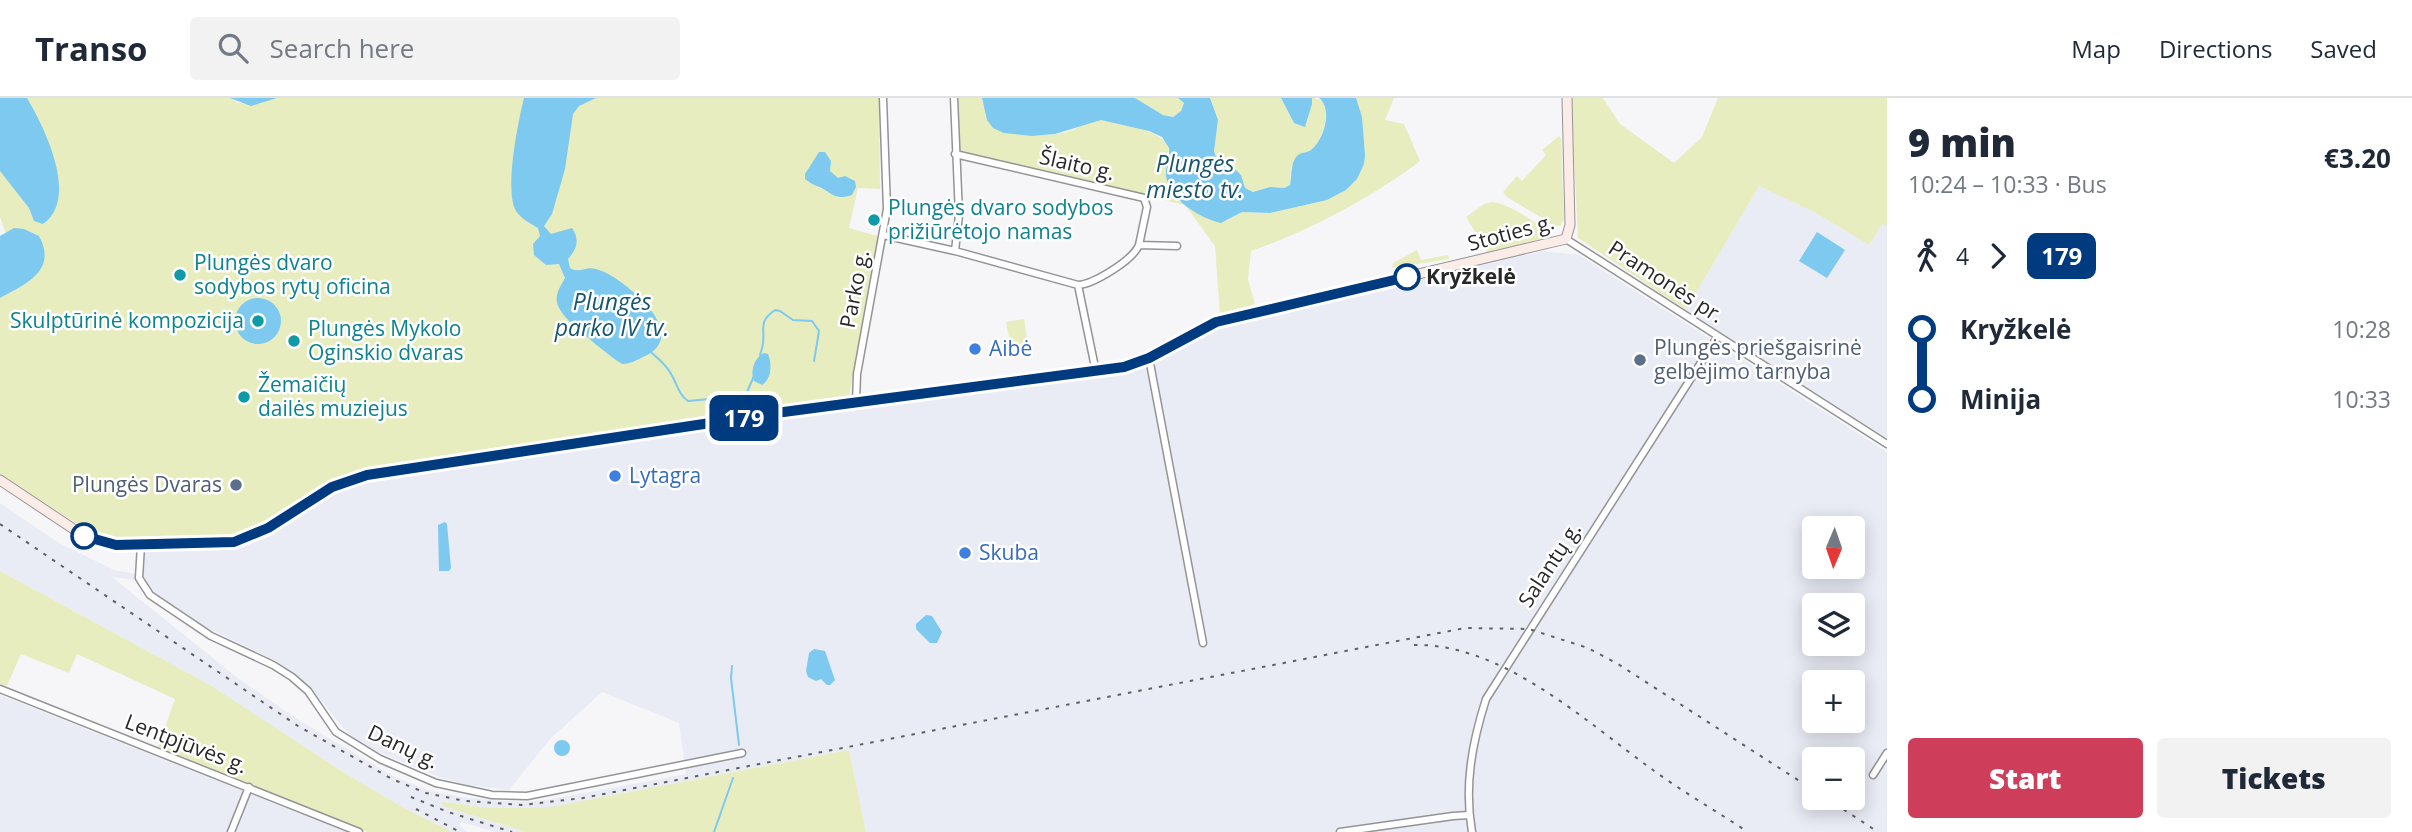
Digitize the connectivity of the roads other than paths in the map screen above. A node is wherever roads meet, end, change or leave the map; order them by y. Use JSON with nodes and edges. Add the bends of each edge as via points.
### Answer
{"nodes":[{"id":1,"x":883,"y":98,"type":"edge"},
{"id":2,"x":954,"y":98,"type":"edge"},
{"id":3,"x":1567,"y":98,"type":"edge"},
{"id":4,"x":956,"y":155,"type":"junction"},
{"id":5,"x":883,"y":235,"type":"junction"},
{"id":6,"x":1566,"y":239,"type":"junction"},
{"id":7,"x":1139,"y":246,"type":"junction"},
{"id":8,"x":1177,"y":246,"type":"dead end"},
{"id":9,"x":955,"y":251,"type":"junction"},
{"id":10,"x":1078,"y":285,"type":"junction"},
{"id":11,"x":1718,"y":336,"type":"junction"},
{"id":12,"x":1149,"y":358,"type":"junction"},
{"id":13,"x":1096,"y":372,"type":"junction"},
{"id":14,"x":856,"y":403,"type":"junction"},
{"id":15,"x":1887,"y":444,"type":"edge"},
{"id":16,"x":0,"y":480,"type":"edge"},
{"id":17,"x":141,"y":545,"type":"junction"},
{"id":18,"x":1203,"y":643,"type":"dead end"},
{"id":19,"x":0,"y":689,"type":"edge"},
{"id":20,"x":742,"y":753,"type":"dead end"},
{"id":21,"x":1887,"y":753,"type":"edge"},
{"id":22,"x":1873,"y":775,"type":"dead end"},
{"id":23,"x":249,"y":787,"type":"junction"},
{"id":24,"x":1469,"y":815,"type":"junction"},
{"id":25,"x":231,"y":832,"type":"edge"},
{"id":26,"x":359,"y":832,"type":"edge"},
{"id":27,"x":1340,"y":832,"type":"edge"},
{"id":28,"x":1472,"y":832,"type":"edge"}],
"edges":[{"from":1,"to":5,"type":"street","name":"Parko g.","via":[[887,209]]},
{"from":2,"to":4,"type":"street"},
{"from":3,"to":6,"type":"main road","name":"Stoties g.","via":[[1570,225]]},
{"from":4,"to":7,"type":"street","name":"Šlaito g.","via":[[1144,198],[1147,207]]},
{"from":4,"to":9,"type":"street"},
{"from":5,"to":9,"type":"street"},
{"from":5,"to":14,"type":"street","name":"Parko g.","via":[[857,374]]},
{"from":6,"to":11,"type":"street","name":"Pramonės pr."},
{"from":6,"to":12,"type":"main road","name":"Stoties g.","via":[[1216,322]]},
{"from":7,"to":8,"type":"street"},
{"from":7,"to":10,"type":"street","via":[[1136,254],[1088,284]]},
{"from":9,"to":10,"type":"street"},
{"from":10,"to":13,"type":"street"},
{"from":11,"to":15,"type":"street","name":"Pramonės pr."},
{"from":11,"to":24,"type":"street","name":"Salantų g.","via":[[1486,699],[1468,785]]},
{"from":12,"to":13,"type":"main road","name":"Stoties g."},
{"from":12,"to":18,"type":"street"},
{"from":13,"to":14,"type":"main road","name":"Stoties g."},
{"from":14,"to":17,"type":"main road","name":"Stoties g.","via":[[367,475],[332,487],[241,540]]},
{"from":16,"to":17,"type":"main road","name":"Stoties g.","via":[[84,536],[109,544]]},
{"from":17,"to":20,"type":"street","name":"Danų g.","via":[[139,578],[150,595],[211,636],[292,677],[308,691],[336,732],[380,759],[436,783],[492,795],[527,796]]},
{"from":19,"to":23,"type":"street","name":"Lentpjūvės g."},
{"from":21,"to":22,"type":"street"},
{"from":23,"to":25,"type":"street"},
{"from":23,"to":26,"type":"street","name":"Lentpjūvės g."},
{"from":24,"to":27,"type":"street"},
{"from":24,"to":28,"type":"street","name":"Salantų g."}]}
